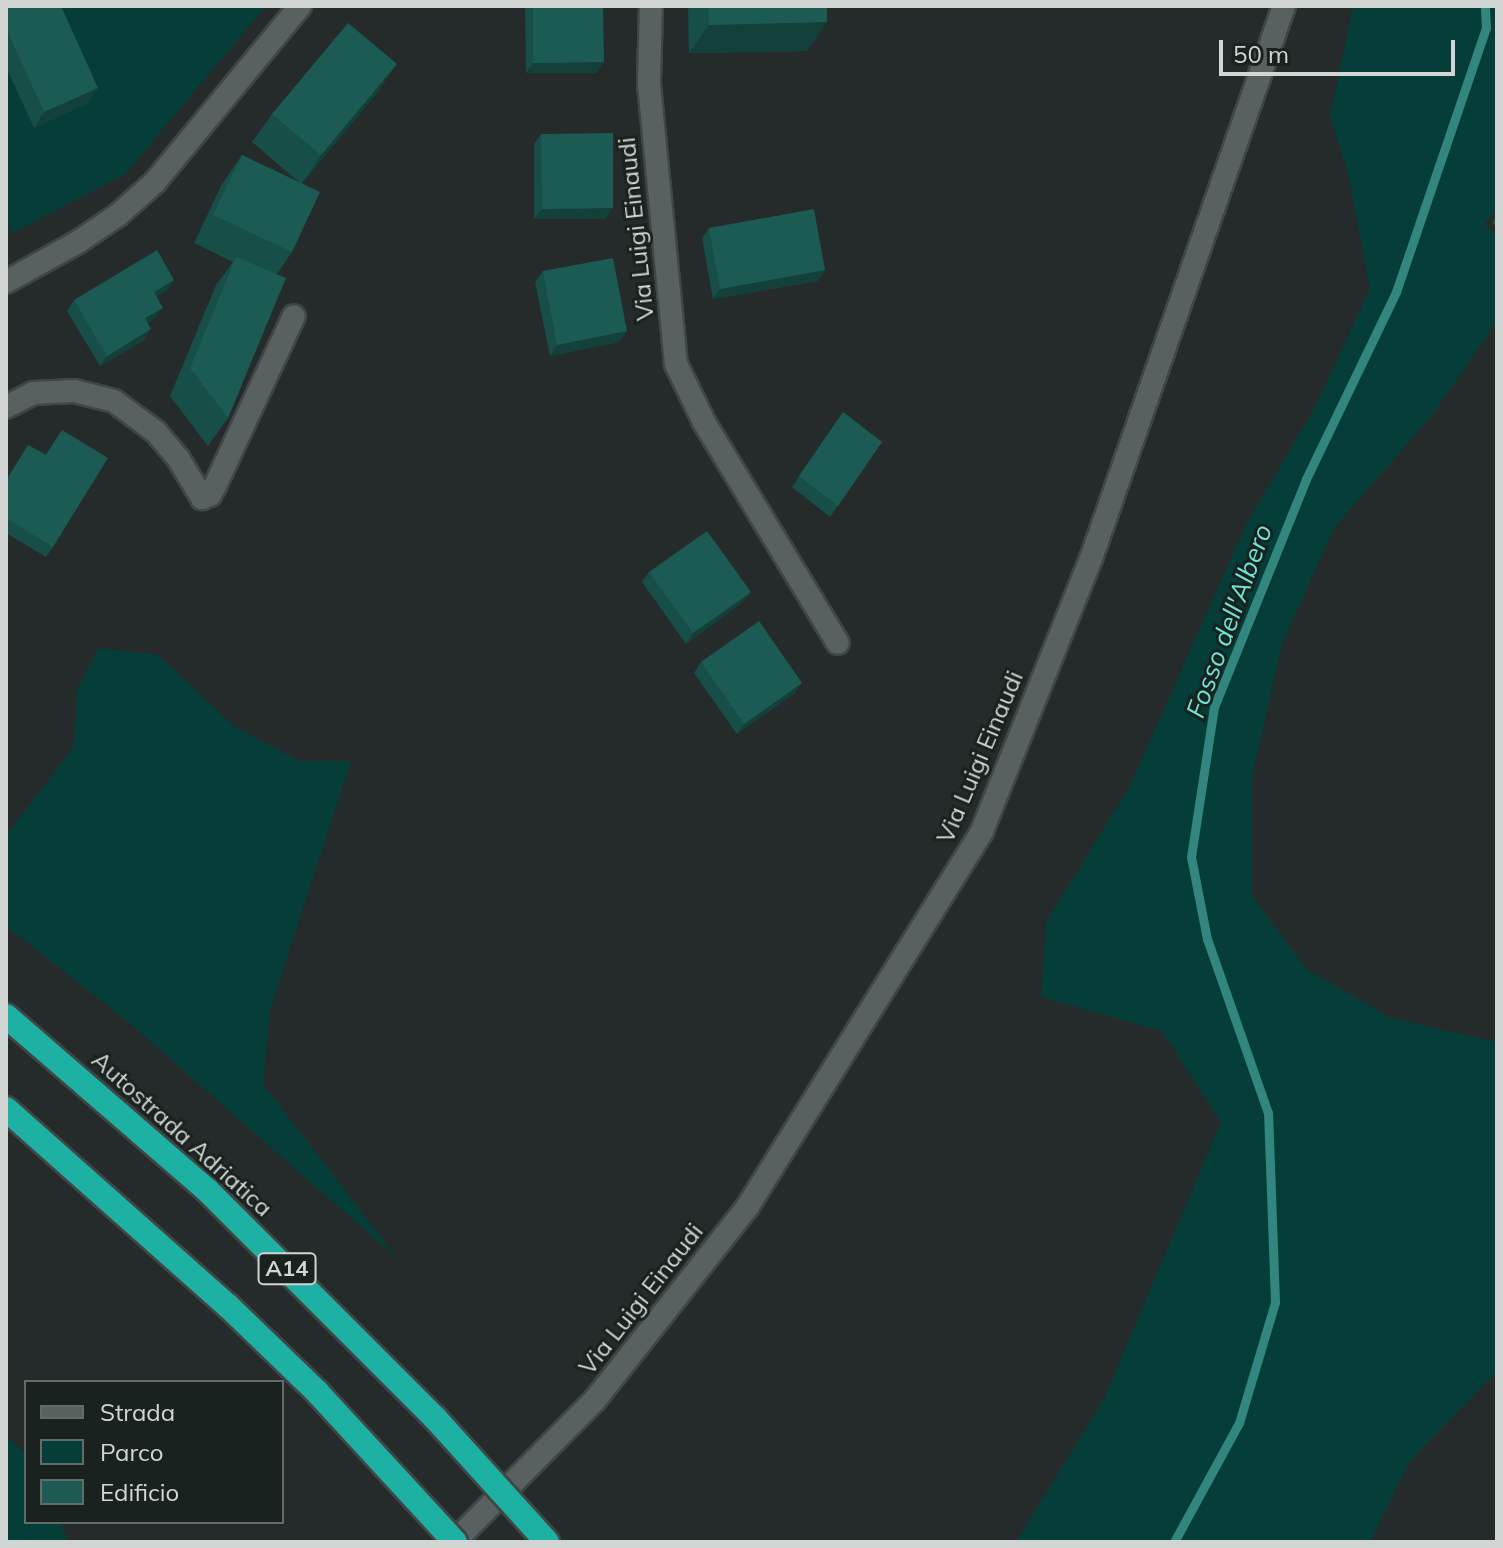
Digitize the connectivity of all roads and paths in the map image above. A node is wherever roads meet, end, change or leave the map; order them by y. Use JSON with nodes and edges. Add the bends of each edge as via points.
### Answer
{"nodes":[{"id":1,"x":300,"y":6,"type":"edge"},
{"id":2,"x":651,"y":6,"type":"edge"},
{"id":3,"x":1284,"y":6,"type":"edge"},
{"id":4,"x":6,"y":282,"type":"edge"},
{"id":5,"x":294,"y":316,"type":"dead end"},
{"id":6,"x":6,"y":407,"type":"edge"},
{"id":7,"x":838,"y":643,"type":"dead end"},
{"id":8,"x":6,"y":1016,"type":"edge"},
{"id":9,"x":6,"y":1109,"type":"edge"},
{"id":10,"x":455,"y":1542,"type":"edge"},
{"id":11,"x":547,"y":1542,"type":"edge"}],
"edges":[{"from":1,"to":4,"type":"street","via":[[155,182],[78,242]]},
{"from":2,"to":7,"type":"street","name":"Via Luigi Einaudi","via":[[649,84],[676,364],[704,422]]},
{"from":3,"to":10,"type":"street","name":"Via Luigi Einaudi","via":[[1092,556],[982,831],[748,1206],[595,1400]]},
{"from":5,"to":6,"type":"street","via":[[215,486],[202,498],[156,432],[114,401],[74,391],[33,393]]},
{"from":8,"to":11,"type":"highway","name":"Autostrada Adriatica","number":"A14","bridge":true,"via":[[207,1190],[435,1418]]},
{"from":9,"to":10,"type":"highway","number":"A14","bridge":true,"via":[[228,1306],[317,1392]]}]}
